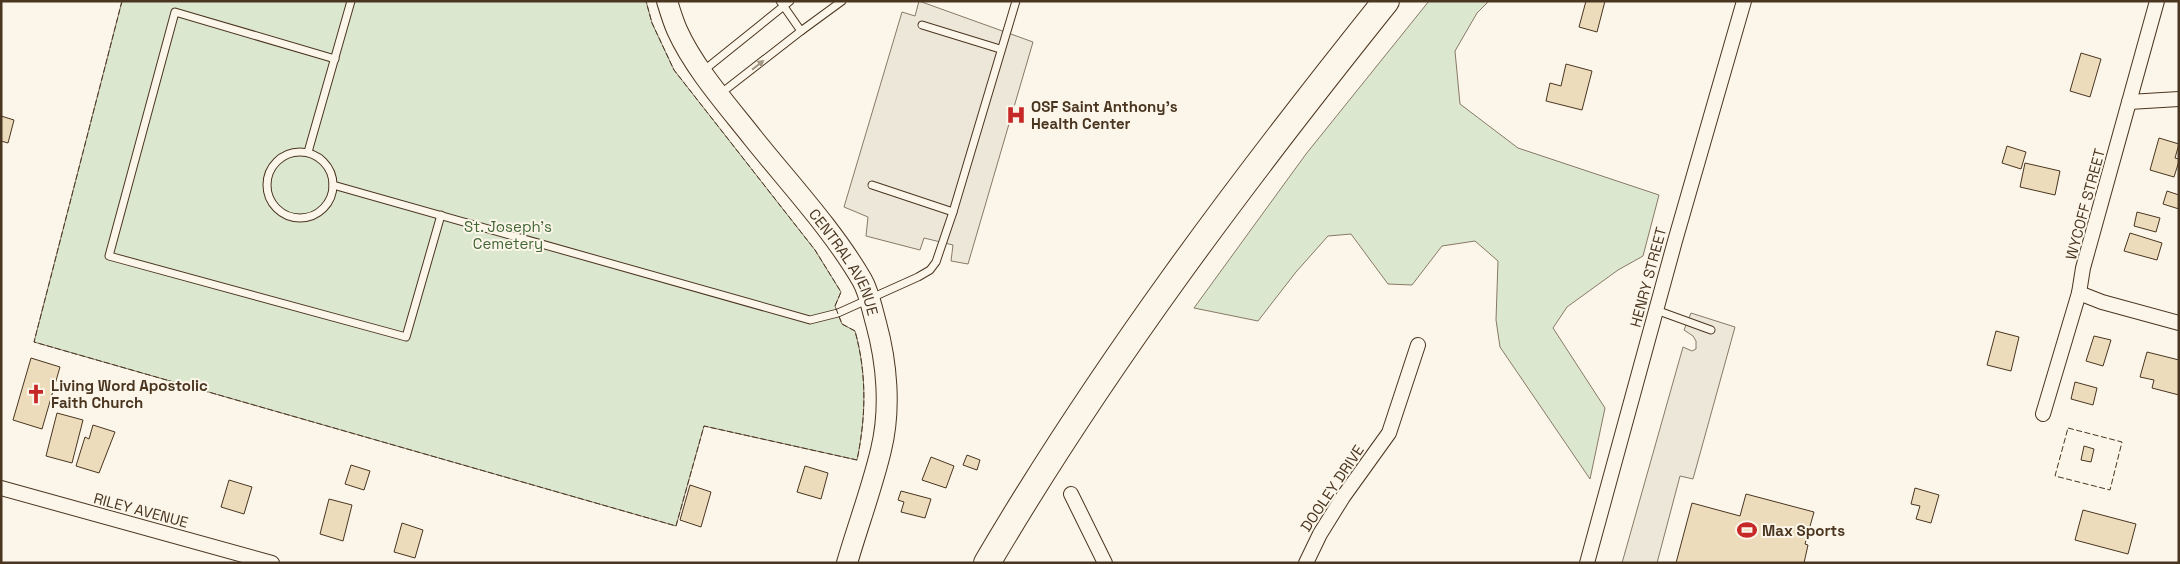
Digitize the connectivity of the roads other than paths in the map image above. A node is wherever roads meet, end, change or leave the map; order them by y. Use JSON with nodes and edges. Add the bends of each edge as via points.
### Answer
{"nodes":[{"id":1,"x":351,"y":1,"type":"edge"},
{"id":2,"x":667,"y":1,"type":"edge"},
{"id":3,"x":790,"y":1,"type":"edge"},
{"id":4,"x":842,"y":1,"type":"edge"},
{"id":5,"x":1016,"y":1,"type":"edge"},
{"id":6,"x":1386,"y":1,"type":"edge"},
{"id":7,"x":1744,"y":1,"type":"edge"},
{"id":8,"x":2157,"y":1,"type":"edge"},
{"id":9,"x":782,"y":4,"type":"edge"},
{"id":10,"x":922,"y":25,"type":"dead end"},
{"id":11,"x":801,"y":31,"type":"junction"},
{"id":12,"x":1000,"y":49,"type":"junction"},
{"id":13,"x":335,"y":59,"type":"junction"},
{"id":14,"x":703,"y":71,"type":"junction"},
{"id":15,"x":720,"y":95,"type":"junction"},
{"id":16,"x":2179,"y":99,"type":"edge"},
{"id":17,"x":2129,"y":102,"type":"junction"},
{"id":18,"x":308,"y":152,"type":"junction"},
{"id":19,"x":333,"y":185,"type":"junction"},
{"id":20,"x":872,"y":185,"type":"dead end"},
{"id":21,"x":953,"y":212,"type":"junction"},
{"id":22,"x":441,"y":215,"type":"junction"},
{"id":23,"x":2079,"y":293,"type":"junction"},
{"id":24,"x":869,"y":299,"type":"junction"},
{"id":25,"x":1656,"y":310,"type":"junction"},
{"id":26,"x":2179,"y":323,"type":"edge"},
{"id":27,"x":1711,"y":330,"type":"dead end"},
{"id":28,"x":1418,"y":345,"type":"dead end"},
{"id":29,"x":2043,"y":414,"type":"dead end"},
{"id":30,"x":1,"y":488,"type":"edge"},
{"id":31,"x":1071,"y":494,"type":"dead end"},
{"id":32,"x":272,"y":563,"type":"edge"},
{"id":33,"x":847,"y":563,"type":"edge"},
{"id":34,"x":988,"y":563,"type":"edge"},
{"id":35,"x":1105,"y":563,"type":"edge"},
{"id":36,"x":1306,"y":563,"type":"edge"},
{"id":37,"x":1587,"y":563,"type":"edge"}],
"edges":[{"from":1,"to":13,"type":"lane"},
{"from":2,"to":14,"type":"street","name":"CENTRAL AVENUE","via":[[678,30]]},
{"from":3,"to":9,"type":"lane"},
{"from":4,"to":11,"type":"lane"},
{"from":5,"to":12,"type":"lane"},
{"from":6,"to":34,"type":"highway","via":[[1188,257],[1082,410]]},
{"from":7,"to":25,"type":"street","name":"HENRY STREET"},
{"from":8,"to":17,"type":"street","name":"WYCOFF STREET"},
{"from":9,"to":11,"type":"lane"},
{"from":9,"to":14,"type":"lane","via":[[756,31]]},
{"from":10,"to":12,"type":"lane"},
{"from":15,"to":11,"type":"lane","one_way":true},
{"from":12,"to":21,"type":"lane"},
{"from":13,"to":18,"type":"lane"},
{"from":13,"to":22,"type":"lane","via":[[176,12],[109,256],[406,337]]},
{"from":14,"to":15,"type":"street","name":"CENTRAL AVENUE"},
{"from":15,"to":24,"type":"street","name":"CENTRAL AVENUE","via":[[845,254],[863,282]]},
{"from":16,"to":17,"type":"street"},
{"from":17,"to":23,"type":"street","name":"WYCOFF STREET"},
{"from":18,"to":19,"type":"lane","via":[[326,164]]},
{"from":18,"to":19,"type":"lane","via":[[297,151],[277,160],[267,179],[266,190],[270,200],[286,215],[308,217],[326,205]]},
{"from":19,"to":22,"type":"lane"},
{"from":20,"to":21,"type":"lane"},
{"from":21,"to":24,"type":"lane","via":[[936,262],[930,270]]},
{"from":22,"to":24,"type":"lane","via":[[810,320],[838,313]]},
{"from":23,"to":26,"type":"street"},
{"from":23,"to":29,"type":"street","name":"WYCOFF STREET"},
{"from":24,"to":33,"type":"street","name":"CENTRAL AVENUE","via":[[880,338],[886,410],[881,450]]},
{"from":25,"to":27,"type":"lane"},
{"from":25,"to":37,"type":"street","name":"HENRY STREET"},
{"from":28,"to":36,"type":"street","name":"DOOLEY DRIVE","via":[[1389,434],[1343,497]]},
{"from":30,"to":32,"type":"street","name":"RILEY AVENUE"},
{"from":31,"to":35,"type":"street"}]}
